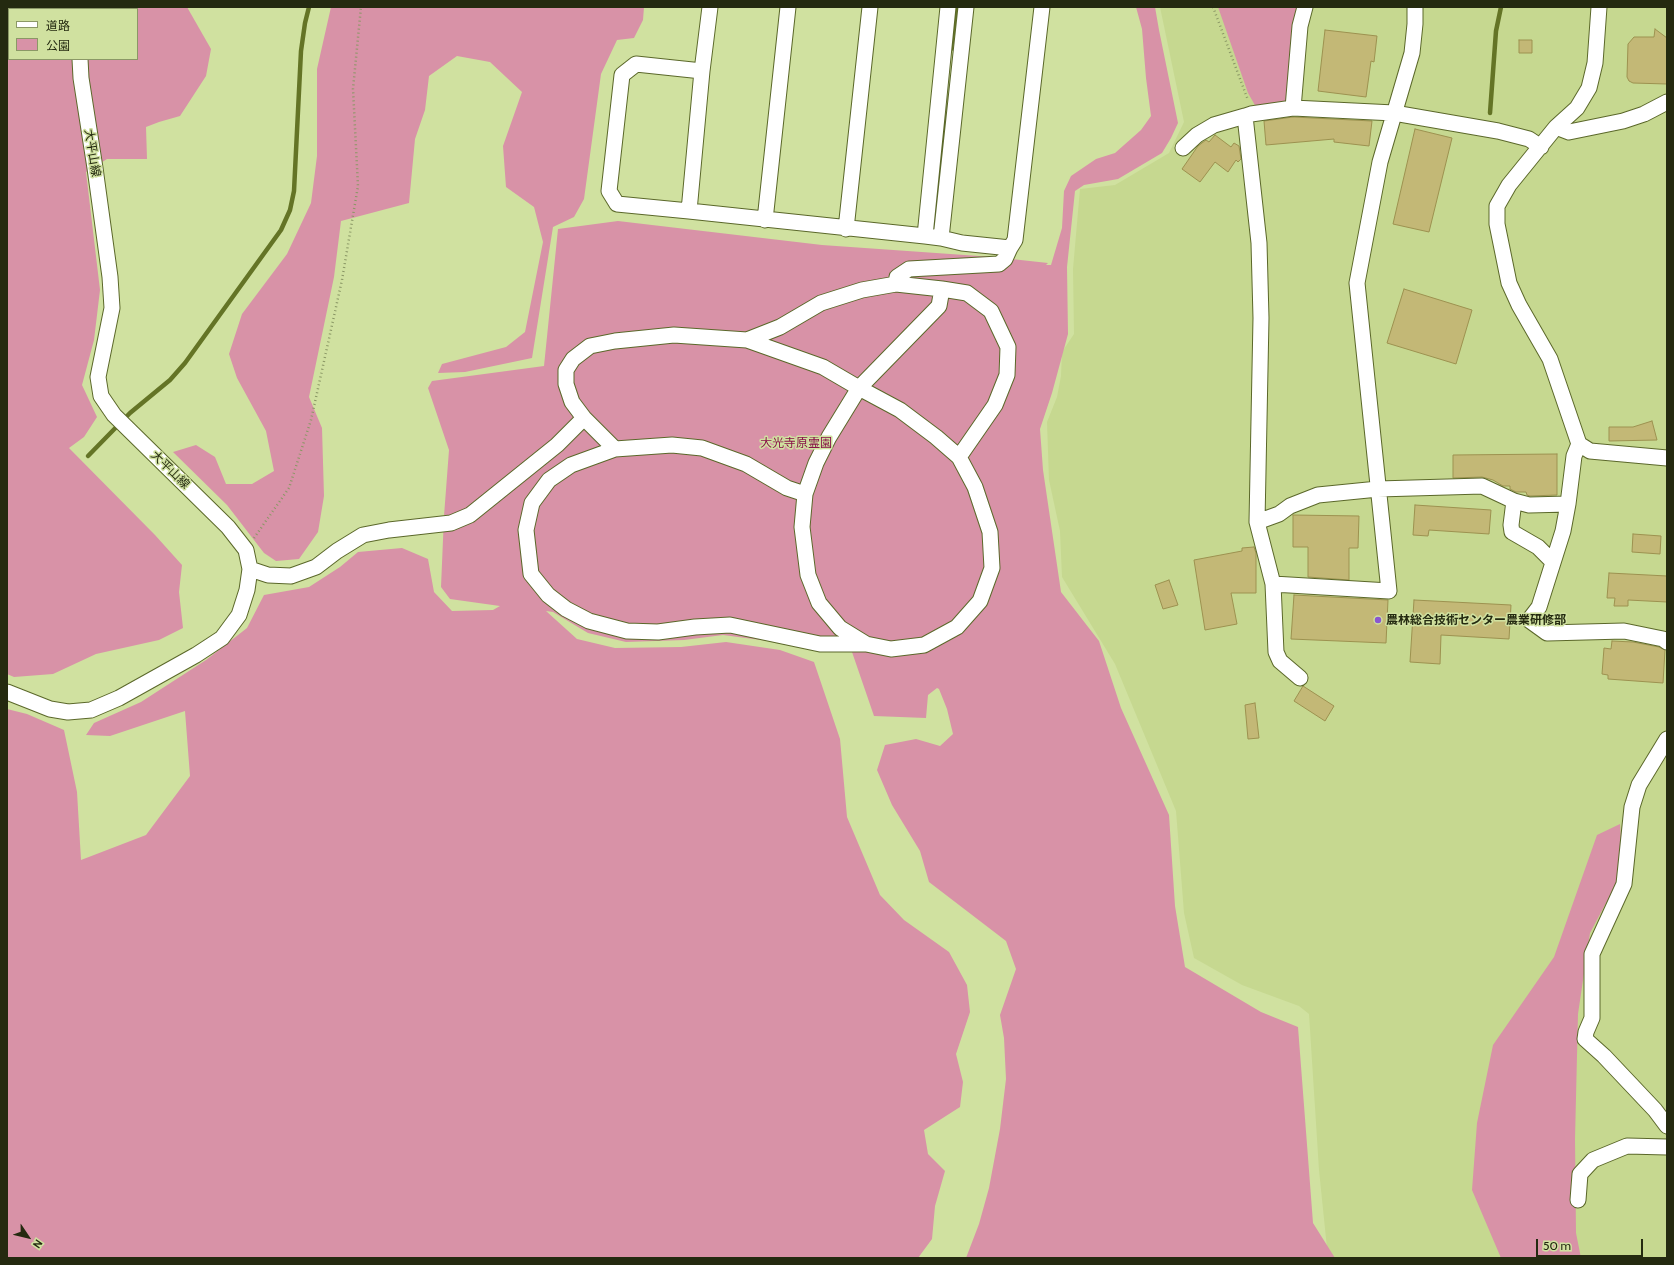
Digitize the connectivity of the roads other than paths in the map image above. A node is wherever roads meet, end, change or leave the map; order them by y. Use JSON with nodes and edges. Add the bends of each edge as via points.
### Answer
{"nodes":[{"id":1,"x":710,"y":7,"type":"edge"},
{"id":2,"x":788,"y":7,"type":"edge"},
{"id":3,"x":870,"y":7,"type":"edge"},
{"id":4,"x":948,"y":7,"type":"edge"},
{"id":5,"x":966,"y":7,"type":"edge"},
{"id":6,"x":1042,"y":7,"type":"edge"},
{"id":7,"x":1305,"y":7,"type":"edge"},
{"id":8,"x":1415,"y":7,"type":"edge"},
{"id":9,"x":1599,"y":7,"type":"edge"},
{"id":10,"x":80,"y":60,"type":"edge"},
{"id":11,"x":702,"y":72,"type":"junction"},
{"id":12,"x":1667,"y":102,"type":"edge"},
{"id":13,"x":1293,"y":108,"type":"junction"},
{"id":14,"x":1394,"y":113,"type":"junction"},
{"id":15,"x":1248,"y":115,"type":"junction"},
{"id":16,"x":1556,"y":127,"type":"junction"},
{"id":17,"x":1541,"y":147,"type":"junction"},
{"id":18,"x":1183,"y":148,"type":"dead end"},
{"id":19,"x":689,"y":211,"type":"junction"},
{"id":20,"x":765,"y":220,"type":"junction"},
{"id":21,"x":846,"y":228,"type":"junction"},
{"id":22,"x":925,"y":236,"type":"junction"},
{"id":23,"x":941,"y":238,"type":"junction"},
{"id":24,"x":1010,"y":248,"type":"junction"},
{"id":25,"x":896,"y":284,"type":"junction"},
{"id":26,"x":942,"y":289,"type":"junction"},
{"id":27,"x":747,"y":340,"type":"junction"},
{"id":28,"x":859,"y":388,"type":"junction"},
{"id":29,"x":584,"y":418,"type":"junction"},
{"id":30,"x":1579,"y":444,"type":"junction"},
{"id":31,"x":615,"y":449,"type":"junction"},
{"id":32,"x":959,"y":457,"type":"junction"},
{"id":33,"x":1667,"y":458,"type":"edge"},
{"id":34,"x":1378,"y":489,"type":"junction"},
{"id":35,"x":805,"y":494,"type":"junction"},
{"id":36,"x":1514,"y":501,"type":"junction"},
{"id":37,"x":1568,"y":504,"type":"junction"},
{"id":38,"x":1257,"y":522,"type":"junction"},
{"id":39,"x":1552,"y":562,"type":"junction"},
{"id":40,"x":250,"y":569,"type":"junction"},
{"id":41,"x":1273,"y":584,"type":"junction"},
{"id":42,"x":1667,"y":642,"type":"edge"},
{"id":43,"x":866,"y":644,"type":"junction"},
{"id":44,"x":1300,"y":678,"type":"dead end"},
{"id":45,"x":7,"y":692,"type":"edge"},
{"id":46,"x":1667,"y":739,"type":"edge"},
{"id":47,"x":1667,"y":1126,"type":"edge"},
{"id":48,"x":1667,"y":1147,"type":"edge"},
{"id":49,"x":1578,"y":1200,"type":"dead end"}],
"edges":[{"from":1,"to":11,"type":"street"},
{"from":2,"to":20,"type":"street"},
{"from":3,"to":21,"type":"street"},
{"from":4,"to":22,"type":"street"},
{"from":5,"to":23,"type":"street"},
{"from":6,"to":24,"type":"street","via":[[1015,240]]},
{"from":7,"to":13,"type":"street","via":[[1300,26]]},
{"from":8,"to":14,"type":"street","via":[[1412,53]]},
{"from":9,"to":16,"type":"street","via":[[1595,63],[1589,88],[1577,108]]},
{"from":10,"to":40,"type":"street","name":"大平山線","via":[[80,78],[95,168],[112,308],[98,377],[101,396],[114,415],[228,527],[246,550]]},
{"from":11,"to":19,"type":"street"},
{"from":11,"to":19,"type":"street","via":[[636,64],[622,75],[609,191],[616,204]]},
{"from":12,"to":16,"type":"street","via":[[1623,122],[1569,132]]},
{"from":13,"to":14,"type":"street"},
{"from":13,"to":15,"type":"street"},
{"from":14,"to":17,"type":"street","via":[[1498,131],[1529,139]]},
{"from":14,"to":34,"type":"street","via":[[1380,162],[1357,283]]},
{"from":15,"to":18,"type":"street","via":[[1214,125],[1197,135]]},
{"from":15,"to":38,"type":"street","via":[[1259,243],[1261,318]]},
{"from":16,"to":17,"type":"street"},
{"from":17,"to":30,"type":"street","via":[[1509,185],[1497,206],[1497,224],[1509,283],[1550,359]]},
{"from":19,"to":20,"type":"street"},
{"from":20,"to":21,"type":"street"},
{"from":21,"to":22,"type":"street"},
{"from":22,"to":23,"type":"street"},
{"from":23,"to":24,"type":"street"},
{"from":24,"to":25,"type":"street","via":[[1006,259],[999,264],[909,269],[897,277]]},
{"from":25,"to":26,"type":"street"},
{"from":25,"to":27,"type":"street","via":[[862,290],[821,303],[780,326]]},
{"from":26,"to":28,"type":"street","via":[[939,306]]},
{"from":26,"to":32,"type":"street","via":[[967,293],[991,311],[1008,347],[1007,375],[995,405]]},
{"from":27,"to":28,"type":"street","via":[[823,367]]},
{"from":27,"to":29,"type":"street","via":[[674,335],[590,346],[573,359],[566,370],[566,384],[572,402]]},
{"from":28,"to":32,"type":"street","via":[[900,410],[936,436]]},
{"from":28,"to":35,"type":"street","via":[[829,437]]},
{"from":29,"to":31,"type":"street"},
{"from":29,"to":40,"type":"street","via":[[557,444],[470,515],[451,523],[363,535],[316,567],[291,576],[268,575]]},
{"from":30,"to":33,"type":"street","via":[[1590,451]]},
{"from":30,"to":37,"type":"street","via":[[1574,456]]},
{"from":31,"to":35,"type":"street","via":[[672,445],[702,448],[746,464],[787,488]]},
{"from":31,"to":43,"type":"street","via":[[571,465],[549,480],[532,503],[526,530],[531,574],[548,595],[566,609],[589,621],[627,631],[658,632],[730,625],[820,644]]},
{"from":32,"to":43,"type":"street","via":[[974,487],[990,532],[992,568],[980,601],[957,627],[924,646],[891,649]]},
{"from":34,"to":36,"type":"street","via":[[1482,486]]},
{"from":34,"to":38,"type":"street","via":[[1318,495]]},
{"from":34,"to":41,"type":"street","via":[[1389,591]]},
{"from":35,"to":43,"type":"street","via":[[802,526],[808,575],[819,603],[840,628]]},
{"from":36,"to":37,"type":"street","via":[[1529,505]]},
{"from":36,"to":39,"type":"street","via":[[1512,532],[1538,547]]},
{"from":37,"to":39,"type":"street","via":[[1563,531]]},
{"from":38,"to":41,"type":"street"},
{"from":39,"to":42,"type":"street","via":[[1539,607],[1529,620],[1547,633],[1624,631]]},
{"from":40,"to":45,"type":"street","name":"大平山線","via":[[239,615],[222,638],[196,656],[119,698],[92,710],[68,712],[50,709]]},
{"from":41,"to":44,"type":"street","via":[[1276,652],[1280,661]]},
{"from":46,"to":47,"type":"street","via":[[1639,785],[1632,807],[1624,884],[1592,954],[1592,1018],[1585,1039],[1655,1110]]},
{"from":48,"to":49,"type":"street","via":[[1627,1146],[1593,1160],[1580,1174]]}]}
